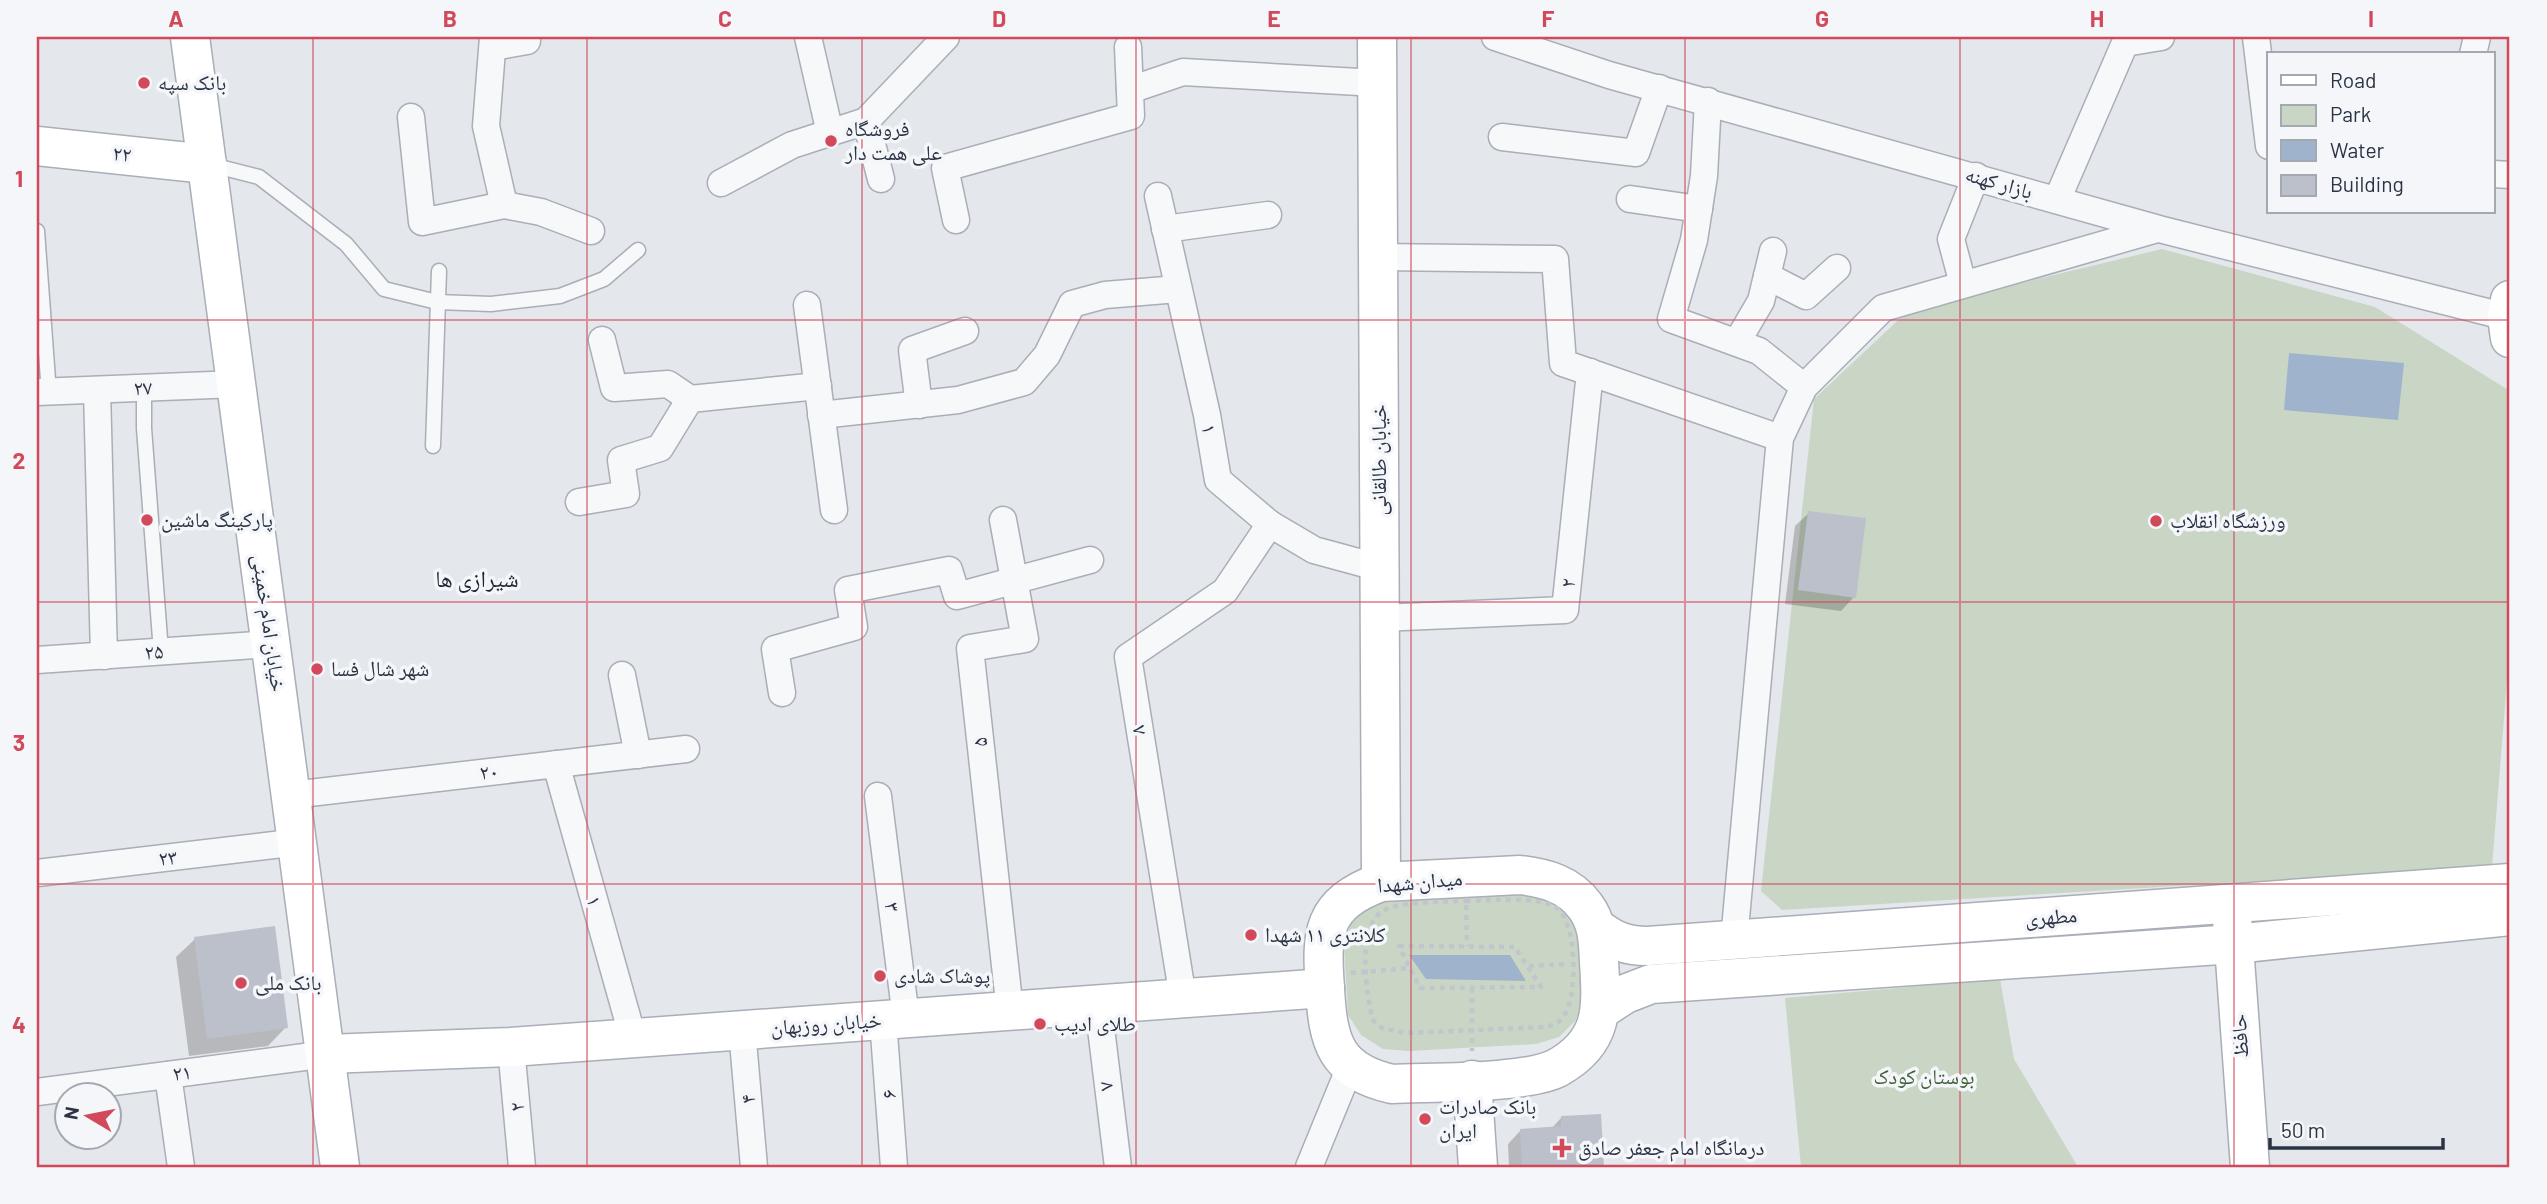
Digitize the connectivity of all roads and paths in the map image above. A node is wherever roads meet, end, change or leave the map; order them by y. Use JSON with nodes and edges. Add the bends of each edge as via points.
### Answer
{"nodes":[{"id":1,"x":190,"y":37,"type":"edge"},
{"id":2,"x":808,"y":37,"type":"edge"},
{"id":3,"x":946,"y":37,"type":"edge"},
{"id":4,"x":1377,"y":37,"type":"edge"},
{"id":5,"x":1495,"y":37,"type":"edge"},
{"id":6,"x":2161,"y":37,"type":"edge"},
{"id":7,"x":2256,"y":37,"type":"edge"},
{"id":8,"x":527,"y":41,"type":"dead end"},
{"id":9,"x":493,"y":42,"type":"edge"},
{"id":10,"x":1128,"y":47,"type":"dead end"},
{"id":11,"x":1377,"y":83,"type":"junction"},
{"id":12,"x":1659,"y":88,"type":"junction"},
{"id":13,"x":1130,"y":90,"type":"junction"},
{"id":14,"x":1708,"y":101,"type":"junction"},
{"id":15,"x":411,"y":117,"type":"dead end"},
{"id":16,"x":866,"y":121,"type":"junction"},
{"id":17,"x":2267,"y":129,"type":"edge"},
{"id":18,"x":830,"y":133,"type":"junction"},
{"id":19,"x":1502,"y":137,"type":"dead end"},
{"id":20,"x":37,"y":146,"type":"edge"},
{"id":21,"x":207,"y":164,"type":"junction"},
{"id":22,"x":1976,"y":176,"type":"junction"},
{"id":23,"x":881,"y":179,"type":"dead end"},
{"id":24,"x":721,"y":183,"type":"dead end"},
{"id":25,"x":1158,"y":195,"type":"dead end"},
{"id":26,"x":1630,"y":199,"type":"dead end"},
{"id":27,"x":2057,"y":200,"type":"junction"},
{"id":28,"x":504,"y":205,"type":"junction"},
{"id":29,"x":1699,"y":209,"type":"junction"},
{"id":30,"x":1268,"y":215,"type":"dead end"},
{"id":31,"x":956,"y":220,"type":"dead end"},
{"id":32,"x":1165,"y":229,"type":"junction"},
{"id":33,"x":2159,"y":229,"type":"junction"},
{"id":34,"x":37,"y":231,"type":"edge"},
{"id":35,"x":591,"y":231,"type":"dead end"},
{"id":36,"x":638,"y":250,"type":"dead end"},
{"id":37,"x":1378,"y":257,"type":"junction"},
{"id":38,"x":1837,"y":268,"type":"dead end"},
{"id":39,"x":439,"y":271,"type":"dead end"},
{"id":40,"x":1964,"y":284,"type":"junction"},
{"id":41,"x":1178,"y":289,"type":"junction"},
{"id":42,"x":437,"y":302,"type":"junction"},
{"id":43,"x":807,"y":305,"type":"dead end"},
{"id":44,"x":2509,"y":318,"type":"edge"},
{"id":45,"x":965,"y":331,"type":"dead end"},
{"id":46,"x":602,"y":340,"type":"dead end"},
{"id":47,"x":1737,"y":342,"type":"junction"},
{"id":48,"x":1590,"y":372,"type":"junction"},
{"id":49,"x":237,"y":384,"type":"junction"},
{"id":50,"x":818,"y":386,"type":"junction"},
{"id":51,"x":1804,"y":387,"type":"junction"},
{"id":52,"x":144,"y":388,"type":"junction"},
{"id":53,"x":97,"y":390,"type":"junction"},
{"id":54,"x":43,"y":392,"type":"edge"},
{"id":55,"x":690,"y":400,"type":"junction"},
{"id":56,"x":919,"y":405,"type":"junction"},
{"id":57,"x":821,"y":415,"type":"junction"},
{"id":58,"x":1780,"y":438,"type":"junction"},
{"id":59,"x":433,"y":446,"type":"dead end"},
{"id":60,"x":579,"y":502,"type":"dead end"},
{"id":61,"x":834,"y":509,"type":"dead end"},
{"id":62,"x":1003,"y":520,"type":"dead end"},
{"id":63,"x":1270,"y":524,"type":"junction"},
{"id":64,"x":1090,"y":560,"type":"dead end"},
{"id":65,"x":1380,"y":568,"type":"junction"},
{"id":66,"x":1015,"y":582,"type":"junction"},
{"id":67,"x":1380,"y":618,"type":"junction"},
{"id":68,"x":272,"y":644,"type":"junction"},
{"id":69,"x":161,"y":652,"type":"junction"},
{"id":70,"x":104,"y":656,"type":"junction"},
{"id":71,"x":37,"y":660,"type":"edge"},
{"id":72,"x":622,"y":675,"type":"dead end"},
{"id":73,"x":782,"y":693,"type":"dead end"},
{"id":74,"x":686,"y":749,"type":"dead end"},
{"id":75,"x":638,"y":755,"type":"junction"},
{"id":76,"x":556,"y":764,"type":"junction"},
{"id":77,"x":292,"y":795,"type":"junction"},
{"id":78,"x":877,"y":796,"type":"dead end"},
{"id":79,"x":299,"y":842,"type":"junction"},
{"id":80,"x":37,"y":873,"type":"edge"},
{"id":81,"x":1381,"y":882,"type":"junction"},
{"id":82,"x":2510,"y":883,"type":"edge"},
{"id":83,"x":1466,"y":889,"type":"junction"},
{"id":84,"x":2231,"y":904,"type":"junction"},
{"id":85,"x":2510,"y":916,"type":"edge"},
{"id":86,"x":1597,"y":928,"type":"junction"},
{"id":87,"x":1734,"y":940,"type":"junction"},
{"id":88,"x":2234,"y":944,"type":"junction"},
{"id":89,"x":1467,"y":947,"type":"junction"},
{"id":90,"x":1573,"y":964,"type":"junction"},
{"id":91,"x":1582,"y":964,"type":"dead end"},
{"id":92,"x":1528,"y":966,"type":"junction"},
{"id":93,"x":1410,"y":968,"type":"junction"},
{"id":94,"x":1367,"y":972,"type":"junction"},
{"id":95,"x":1335,"y":981,"type":"junction"},
{"id":96,"x":1472,"y":988,"type":"junction"},
{"id":97,"x":1183,"y":998,"type":"junction"},
{"id":98,"x":1098,"y":1004,"type":"junction"},
{"id":99,"x":1602,"y":1009,"type":"junction"},
{"id":100,"x":1010,"y":1011,"type":"junction"},
{"id":101,"x":895,"y":1019,"type":"junction"},
{"id":102,"x":742,"y":1030,"type":"junction"},
{"id":103,"x":1472,"y":1032,"type":"junction"},
{"id":104,"x":633,"y":1038,"type":"junction"},
{"id":105,"x":511,"y":1047,"type":"junction"},
{"id":106,"x":327,"y":1054,"type":"junction"},
{"id":107,"x":1350,"y":1067,"type":"junction"},
{"id":108,"x":168,"y":1075,"type":"junction"},
{"id":109,"x":1472,"y":1080,"type":"junction"},
{"id":110,"x":37,"y":1092,"type":"edge"},
{"id":111,"x":181,"y":1167,"type":"edge"},
{"id":112,"x":340,"y":1167,"type":"edge"},
{"id":113,"x":522,"y":1167,"type":"edge"},
{"id":114,"x":754,"y":1167,"type":"edge"},
{"id":115,"x":894,"y":1167,"type":"edge"},
{"id":116,"x":1118,"y":1167,"type":"edge"},
{"id":117,"x":1309,"y":1167,"type":"edge"},
{"id":118,"x":1478,"y":1167,"type":"edge"},
{"id":119,"x":2250,"y":1167,"type":"edge"}],
"edges":[{"from":1,"to":21,"type":"main road","name":"خیابان امام خمینی"},
{"from":2,"to":18,"type":"street"},
{"from":3,"to":16,"type":"street"},
{"from":4,"to":11,"type":"main road","name":"خیابان طالقانی"},
{"from":5,"to":12,"type":"street","name":"بازار کهنه"},
{"from":6,"to":27,"type":"street","via":[[2125,43]]},
{"from":7,"to":17,"type":"street"},
{"from":8,"to":9,"type":"street"},
{"from":9,"to":28,"type":"street","via":[[486,126]]},
{"from":10,"to":13,"type":"street"},
{"from":11,"to":13,"type":"street","via":[[1183,72]]},
{"from":11,"to":37,"type":"main road","name":"خیابان طالقانی"},
{"from":12,"to":14,"type":"street","name":"بازار کهنه"},
{"from":12,"to":19,"type":"street","via":[[1636,153]]},
{"from":13,"to":31,"type":"street","via":[[1131,116],[945,168]]},
{"from":14,"to":22,"type":"street","name":"بازار کهنه"},
{"from":14,"to":29,"type":"street"},
{"from":15,"to":28,"type":"street","via":[[422,222]]},
{"from":16,"to":18,"type":"street"},
{"from":16,"to":23,"type":"street"},
{"from":18,"to":24,"type":"street","via":[[792,145]]},
{"from":20,"to":21,"type":"main road","name":"۲۲"},
{"from":21,"to":42,"type":"lane","via":[[259,177],[346,244],[384,289]]},
{"from":21,"to":49,"type":"main road","name":"خیابان امام خمینی"},
{"from":22,"to":27,"type":"street","name":"بازار کهنه"},
{"from":22,"to":40,"type":"street","via":[[1951,239]]},
{"from":25,"to":32,"type":"street","name":"۱"},
{"from":26,"to":29,"type":"street"},
{"from":27,"to":33,"type":"street","name":"بازار کهنه"},
{"from":28,"to":35,"type":"street","via":[[541,212]]},
{"from":29,"to":47,"type":"street","via":[[1671,318]]},
{"from":30,"to":32,"type":"street"},
{"from":32,"to":41,"type":"street","name":"۱"},
{"from":33,"to":40,"type":"street"},
{"from":33,"to":44,"type":"street","name":"بازار کهنه"},
{"from":34,"to":54,"type":"lane"},
{"from":36,"to":42,"type":"lane","via":[[604,279],[560,296],[491,304]]},
{"from":37,"to":48,"type":"street","via":[[1555,259],[1563,363]]},
{"from":37,"to":65,"type":"main road","name":"خیابان طالقانی"},
{"from":38,"to":47,"type":"street","via":[[1806,296],[1770,264],[1761,301]]},
{"from":39,"to":42,"type":"lane"},
{"from":40,"to":51,"type":"street","via":[[1883,308]]},
{"from":41,"to":56,"type":"street","via":[[1105,295],[1072,304],[1047,355],[1024,382]]},
{"from":41,"to":63,"type":"street","name":"۱","via":[[1218,480]]},
{"from":42,"to":59,"type":"lane"},
{"from":43,"to":50,"type":"street"},
{"from":45,"to":56,"type":"street","via":[[912,350]]},
{"from":46,"to":55,"type":"street","via":[[614,388],[668,384]]},
{"from":47,"to":51,"type":"street","via":[[1759,351]]},
{"from":48,"to":58,"type":"street"},
{"from":48,"to":67,"type":"street","name":"۲","via":[[1565,610]]},
{"from":49,"to":52,"type":"street","name":"۲۷"},
{"from":49,"to":68,"type":"main road","name":"خیابان امام خمینی"},
{"from":50,"to":55,"type":"street"},
{"from":50,"to":57,"type":"street"},
{"from":51,"to":58,"type":"street"},
{"from":52,"to":53,"type":"street","name":"۲۷"},
{"from":52,"to":69,"type":"lane"},
{"from":53,"to":54,"type":"street","name":"۲۷"},
{"from":53,"to":70,"type":"street"},
{"from":55,"to":60,"type":"street","via":[[660,448],[621,460],[626,494]]},
{"from":56,"to":57,"type":"street"},
{"from":57,"to":61,"type":"street"},
{"from":58,"to":87,"type":"street"},
{"from":62,"to":66,"type":"street","name":"۵"},
{"from":63,"to":65,"type":"street","name":"۱","via":[[1314,550]]},
{"from":63,"to":97,"type":"street","name":"۷","via":[[1225,590],[1129,657]]},
{"from":64,"to":66,"type":"street"},
{"from":65,"to":67,"type":"main road","name":"خیابان طالقانی"},
{"from":66,"to":73,"type":"street","via":[[957,596],[949,570],[848,590],[854,628],[775,649]]},
{"from":66,"to":100,"type":"street","name":"۵","via":[[1025,639],[970,648]]},
{"from":67,"to":81,"type":"main road","name":"خیابان طالقانی"},
{"from":68,"to":69,"type":"street","name":"۲۵"},
{"from":68,"to":77,"type":"main road","name":"خیابان امام خمینی"},
{"from":69,"to":70,"type":"street","name":"۲۵"},
{"from":70,"to":71,"type":"street","name":"۲۵"},
{"from":72,"to":75,"type":"street"},
{"from":74,"to":75,"type":"street","name":"۲۰"},
{"from":75,"to":76,"type":"street","name":"۲۰"},
{"from":76,"to":77,"type":"street","name":"۲۰"},
{"from":76,"to":104,"type":"street","name":"۱"},
{"from":77,"to":79,"type":"main road","name":"خیابان امام خمینی"},
{"from":78,"to":101,"type":"street","name":"۳"},
{"from":79,"to":80,"type":"street","name":"۲۳"},
{"from":79,"to":106,"type":"main road","name":"خیابان امام خمینی"},
{"from":81,"to":83,"type":"main road","name":"میدان شهدا"},
{"from":81,"to":95,"type":"main road","name":"میدان شهدا","via":[[1359,890],[1340,905],[1328,924],[1322,946]]},
{"from":82,"to":84,"type":"main road","name":"مطهری"},
{"from":83,"to":86,"type":"main road","name":"میدان شهدا","via":[[1520,875],[1545,877],[1567,888],[1585,905]]},
{"from":83,"to":89,"type":"path"},
{"from":83,"to":90,"type":"path","via":[[1556,907],[1567,918],[1572,933]]},
{"from":83,"to":94,"type":"path","via":[[1381,912],[1365,938]]},
{"from":84,"to":87,"type":"main road","name":"مطهری"},
{"from":84,"to":88,"type":"main road","name":"حافظ"},
{"from":85,"to":88,"type":"main road","name":"مطهری"},
{"from":86,"to":87,"type":"main road","name":"مطهری","via":[[1611,940],[1629,946]]},
{"from":86,"to":99,"type":"main road","name":"میدان شهدا"},
{"from":88,"to":99,"type":"main road","name":"مطهری","via":[[1651,984]]},
{"from":88,"to":119,"type":"main road","name":"حافظ"},
{"from":89,"to":92,"type":"path","via":[[1515,947]]},
{"from":89,"to":93,"type":"path","via":[[1399,946]]},
{"from":90,"to":91,"type":"path"},
{"from":90,"to":92,"type":"path"},
{"from":90,"to":103,"type":"path","via":[[1571,996],[1566,1014],[1557,1024]]},
{"from":92,"to":96,"type":"path","via":[[1541,987]]},
{"from":93,"to":94,"type":"path"},
{"from":93,"to":96,"type":"path","via":[[1420,988]]},
{"from":94,"to":95,"type":"path"},
{"from":94,"to":103,"type":"path","via":[[1373,1020],[1382,1028],[1406,1034]]},
{"from":95,"to":97,"type":"main road","name":"خیابان روزبهان"},
{"from":95,"to":107,"type":"main road","name":"میدان شهدا","via":[[1327,1028],[1335,1049]]},
{"from":96,"to":103,"type":"path"},
{"from":97,"to":98,"type":"main road","name":"خیابان روزبهان"},
{"from":98,"to":100,"type":"main road","name":"خیابان روزبهان"},
{"from":98,"to":116,"type":"street","name":"۸"},
{"from":99,"to":109,"type":"main road","name":"میدان شهدا","via":[[1593,1033],[1577,1054],[1555,1069],[1530,1077]]},
{"from":100,"to":101,"type":"main road","name":"خیابان روزبهان"},
{"from":101,"to":102,"type":"main road","name":"خیابان روزبهان"},
{"from":101,"to":115,"type":"street","name":"۶"},
{"from":102,"to":104,"type":"main road","name":"خیابان روزبهان"},
{"from":102,"to":114,"type":"street","name":"۴"},
{"from":103,"to":109,"type":"path"},
{"from":104,"to":105,"type":"main road","name":"خیابان روزبهان"},
{"from":105,"to":106,"type":"main road","name":"خیابان روزبهان"},
{"from":105,"to":113,"type":"street","name":"۲"},
{"from":106,"to":108,"type":"street","name":"۲۱"},
{"from":106,"to":112,"type":"main road","name":"خیابان امام خمینی"},
{"from":107,"to":109,"type":"main road","name":"میدان شهدا","via":[[1369,1079],[1392,1084]]},
{"from":107,"to":117,"type":"street"},
{"from":108,"to":110,"type":"street","name":"۲۱"},
{"from":108,"to":111,"type":"street"},
{"from":109,"to":118,"type":"main road"}]}
